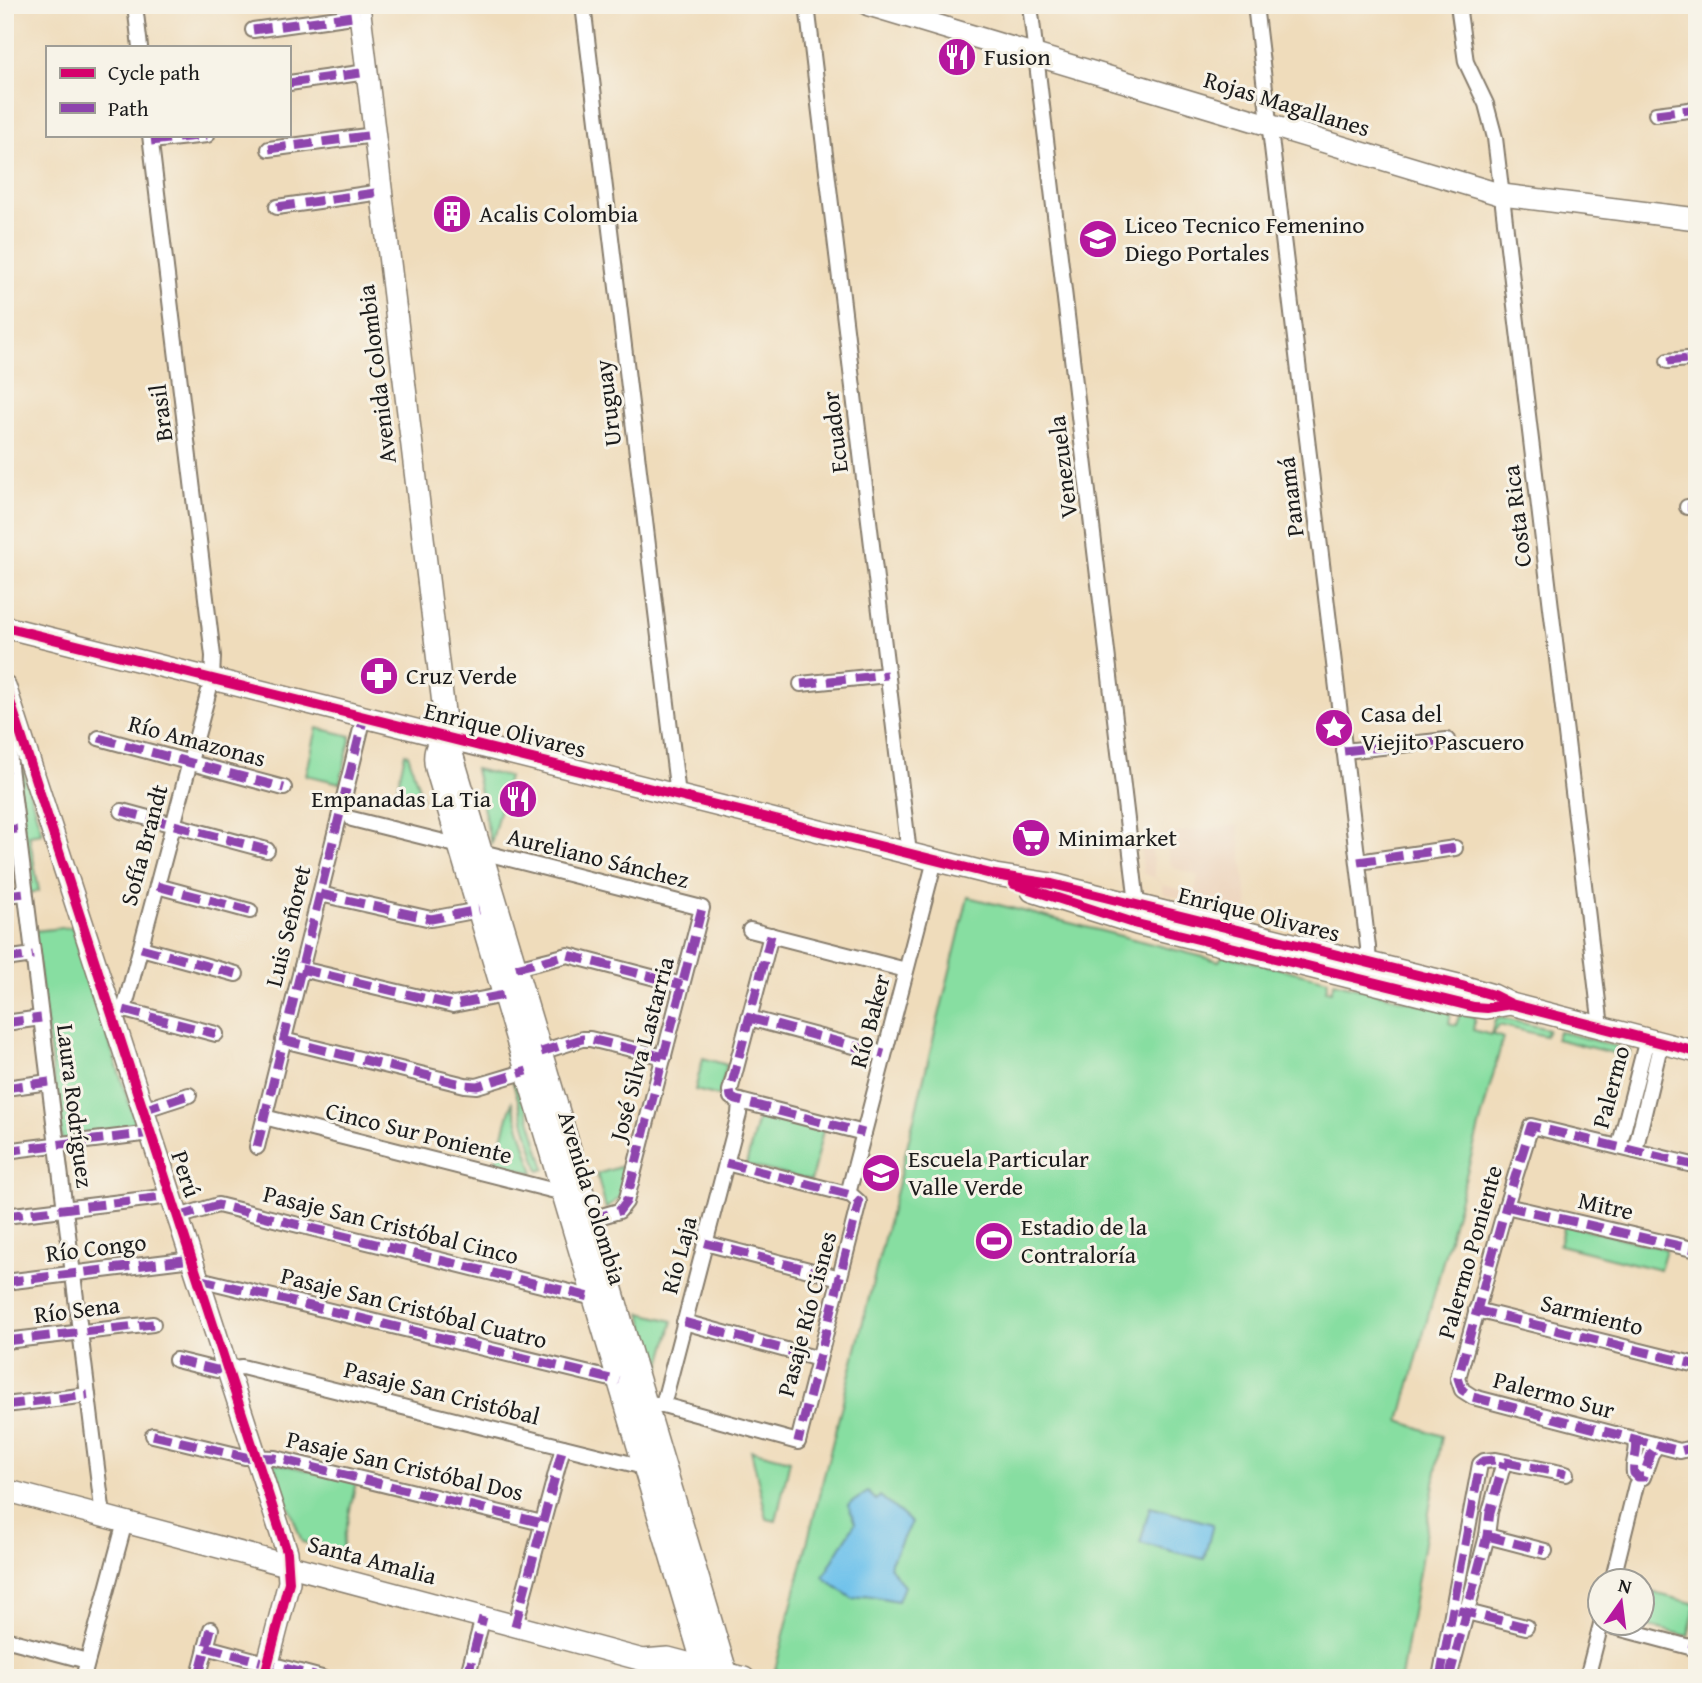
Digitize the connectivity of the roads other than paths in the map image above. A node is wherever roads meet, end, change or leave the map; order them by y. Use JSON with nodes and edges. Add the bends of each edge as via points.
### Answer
{"nodes":[{"id":1,"x":135,"y":5,"type":"edge"},
{"id":2,"x":583,"y":5,"type":"edge"},
{"id":3,"x":807,"y":5,"type":"edge"},
{"id":4,"x":869,"y":5,"type":"edge"},
{"id":5,"x":1030,"y":5,"type":"edge"},
{"id":6,"x":1255,"y":5,"type":"edge"},
{"id":7,"x":1458,"y":5,"type":"edge"},
{"id":8,"x":359,"y":10,"type":"edge"},
{"id":9,"x":253,"y":30,"type":"dead end"},
{"id":10,"x":140,"y":46,"type":"edge"},
{"id":11,"x":1036,"y":56,"type":"junction"},
{"id":12,"x":366,"y":72,"type":"junction"},
{"id":13,"x":290,"y":83,"type":"edge"},
{"id":14,"x":1697,"y":109,"type":"edge"},
{"id":15,"x":1656,"y":114,"type":"dead end"},
{"id":16,"x":1269,"y":126,"type":"junction"},
{"id":17,"x":374,"y":135,"type":"junction"},
{"id":18,"x":188,"y":136,"type":"edge"},
{"id":19,"x":151,"y":138,"type":"edge"},
{"id":20,"x":270,"y":149,"type":"dead end"},
{"id":21,"x":381,"y":192,"type":"junction"},
{"id":22,"x":1502,"y":195,"type":"junction"},
{"id":23,"x":277,"y":206,"type":"dead end"},
{"id":24,"x":1697,"y":219,"type":"edge"},
{"id":25,"x":1697,"y":358,"type":"edge"},
{"id":26,"x":1668,"y":361,"type":"dead end"},
{"id":27,"x":5,"y":627,"type":"edge"},
{"id":28,"x":887,"y":675,"type":"junction"},
{"id":29,"x":212,"y":679,"type":"junction"},
{"id":30,"x":801,"y":684,"type":"dead end"},
{"id":31,"x":7,"y":696,"type":"edge"},
{"id":32,"x":364,"y":717,"type":"junction"},
{"id":33,"x":447,"y":737,"type":"junction"},
{"id":34,"x":99,"y":738,"type":"dead end"},
{"id":35,"x":1447,"y":740,"type":"dead end"},
{"id":36,"x":1344,"y":751,"type":"junction"},
{"id":37,"x":190,"y":762,"type":"junction"},
{"id":38,"x":7,"y":767,"type":"edge"},
{"id":39,"x":284,"y":788,"type":"dead end"},
{"id":40,"x":678,"y":795,"type":"junction"},
{"id":41,"x":122,"y":811,"type":"dead end"},
{"id":42,"x":352,"y":819,"type":"dead end"},
{"id":43,"x":173,"y":824,"type":"junction"},
{"id":44,"x":11,"y":829,"type":"edge"},
{"id":45,"x":460,"y":846,"type":"junction"},
{"id":46,"x":1455,"y":848,"type":"dead end"},
{"id":47,"x":267,"y":850,"type":"dead end"},
{"id":48,"x":481,"y":852,"type":"junction"},
{"id":49,"x":909,"y":853,"type":"junction"},
{"id":50,"x":935,"y":860,"type":"junction"},
{"id":51,"x":1358,"y":862,"type":"junction"},
{"id":52,"x":157,"y":886,"type":"junction"},
{"id":53,"x":25,"y":893,"type":"junction"},
{"id":54,"x":320,"y":894,"type":"junction"},
{"id":55,"x":5,"y":895,"type":"edge"},
{"id":56,"x":702,"y":908,"type":"joint"},
{"id":57,"x":479,"y":910,"type":"junction"},
{"id":58,"x":250,"y":911,"type":"dead end"},
{"id":59,"x":1138,"y":915,"type":"junction"},
{"id":60,"x":750,"y":930,"type":"dead end"},
{"id":61,"x":771,"y":935,"type":"junction"},
{"id":62,"x":141,"y":948,"type":"junction"},
{"id":63,"x":33,"y":955,"type":"junction"},
{"id":64,"x":5,"y":959,"type":"edge"},
{"id":65,"x":516,"y":968,"type":"junction"},
{"id":66,"x":301,"y":969,"type":"junction"},
{"id":67,"x":906,"y":970,"type":"junction"},
{"id":68,"x":1368,"y":973,"type":"junction"},
{"id":69,"x":236,"y":974,"type":"dead end"},
{"id":70,"x":682,"y":985,"type":"junction"},
{"id":71,"x":504,"y":995,"type":"junction"},
{"id":72,"x":118,"y":1012,"type":"junction"},
{"id":73,"x":41,"y":1018,"type":"junction"},
{"id":74,"x":749,"y":1018,"type":"junction"},
{"id":75,"x":5,"y":1023,"type":"edge"},
{"id":76,"x":1601,"y":1027,"type":"junction"},
{"id":77,"x":216,"y":1034,"type":"dead end"},
{"id":78,"x":284,"y":1040,"type":"junction"},
{"id":79,"x":1654,"y":1041,"type":"junction"},
{"id":80,"x":541,"y":1052,"type":"junction"},
{"id":81,"x":1697,"y":1052,"type":"edge"},
{"id":82,"x":884,"y":1054,"type":"junction"},
{"id":83,"x":664,"y":1057,"type":"junction"},
{"id":84,"x":527,"y":1071,"type":"junction"},
{"id":85,"x":49,"y":1082,"type":"junction"},
{"id":86,"x":5,"y":1088,"type":"edge"},
{"id":87,"x":189,"y":1095,"type":"dead end"},
{"id":88,"x":735,"y":1099,"type":"junction"},
{"id":89,"x":143,"y":1110,"type":"junction"},
{"id":90,"x":264,"y":1117,"type":"junction"},
{"id":91,"x":151,"y":1133,"type":"junction"},
{"id":92,"x":864,"y":1133,"type":"junction"},
{"id":93,"x":56,"y":1145,"type":"junction"},
{"id":94,"x":257,"y":1147,"type":"dead end"},
{"id":95,"x":1619,"y":1147,"type":"junction"},
{"id":96,"x":5,"y":1151,"type":"edge"},
{"id":97,"x":1634,"y":1151,"type":"junction"},
{"id":98,"x":726,"y":1163,"type":"junction"},
{"id":99,"x":1697,"y":1166,"type":"edge"},
{"id":100,"x":563,"y":1193,"type":"junction"},
{"id":101,"x":171,"y":1196,"type":"junction"},
{"id":102,"x":853,"y":1196,"type":"junction"},
{"id":103,"x":1506,"y":1206,"type":"junction"},
{"id":104,"x":64,"y":1209,"type":"junction"},
{"id":105,"x":5,"y":1216,"type":"edge"},
{"id":106,"x":178,"y":1217,"type":"junction"},
{"id":107,"x":592,"y":1219,"type":"junction"},
{"id":108,"x":705,"y":1242,"type":"junction"},
{"id":109,"x":1697,"y":1250,"type":"edge"},
{"id":110,"x":192,"y":1259,"type":"junction"},
{"id":111,"x":72,"y":1273,"type":"junction"},
{"id":112,"x":840,"y":1278,"type":"junction"},
{"id":113,"x":199,"y":1279,"type":"junction"},
{"id":114,"x":5,"y":1282,"type":"edge"},
{"id":115,"x":594,"y":1298,"type":"junction"},
{"id":116,"x":1476,"y":1310,"type":"junction"},
{"id":117,"x":684,"y":1322,"type":"junction"},
{"id":118,"x":153,"y":1324,"type":"dead end"},
{"id":119,"x":80,"y":1332,"type":"junction"},
{"id":120,"x":5,"y":1341,"type":"edge"},
{"id":121,"x":819,"y":1359,"type":"junction"},
{"id":122,"x":176,"y":1360,"type":"dead end"},
{"id":123,"x":1697,"y":1365,"type":"edge"},
{"id":124,"x":228,"y":1368,"type":"junction"},
{"id":125,"x":619,"y":1381,"type":"junction"},
{"id":126,"x":1462,"y":1390,"type":"joint"},
{"id":127,"x":88,"y":1395,"type":"junction"},
{"id":128,"x":5,"y":1405,"type":"edge"},
{"id":129,"x":655,"y":1405,"type":"junction"},
{"id":130,"x":153,"y":1435,"type":"dead end"},
{"id":131,"x":1636,"y":1440,"type":"junction"},
{"id":132,"x":1657,"y":1445,"type":"junction"},
{"id":133,"x":1696,"y":1445,"type":"edge"},
{"id":134,"x":562,"y":1447,"type":"junction"},
{"id":135,"x":257,"y":1457,"type":"junction"},
{"id":136,"x":1504,"y":1462,"type":"junction"},
{"id":137,"x":644,"y":1467,"type":"junction"},
{"id":138,"x":1566,"y":1474,"type":"dead end"},
{"id":139,"x":1636,"y":1485,"type":"dead end"},
{"id":140,"x":5,"y":1490,"type":"edge"},
{"id":141,"x":103,"y":1516,"type":"junction"},
{"id":142,"x":125,"y":1522,"type":"junction"},
{"id":143,"x":542,"y":1522,"type":"junction"},
{"id":144,"x":1487,"y":1536,"type":"junction"},
{"id":145,"x":1545,"y":1551,"type":"dead end"},
{"id":146,"x":290,"y":1566,"type":"junction"},
{"id":147,"x":1615,"y":1568,"type":"edge"},
{"id":148,"x":1459,"y":1610,"type":"junction"},
{"id":149,"x":483,"y":1617,"type":"junction"},
{"id":150,"x":515,"y":1626,"type":"junction"},
{"id":151,"x":1526,"y":1627,"type":"dead end"},
{"id":152,"x":211,"y":1629,"type":"dead end"},
{"id":153,"x":1697,"y":1632,"type":"edge"},
{"id":154,"x":1598,"y":1638,"type":"edge"},
{"id":155,"x":1656,"y":1638,"type":"edge"},
{"id":156,"x":5,"y":1639,"type":"edge"},
{"id":157,"x":206,"y":1647,"type":"junction"},
{"id":158,"x":1695,"y":1648,"type":"edge"},
{"id":159,"x":643,"y":1660,"type":"junction"},
{"id":160,"x":87,"y":1661,"type":"junction"},
{"id":161,"x":200,"y":1671,"type":"dead end"},
{"id":162,"x":266,"y":1671,"type":"edge"},
{"id":163,"x":722,"y":1675,"type":"edge"},
{"id":164,"x":669,"y":1676,"type":"edge"},
{"id":165,"x":83,"y":1678,"type":"edge"},
{"id":166,"x":322,"y":1678,"type":"edge"},
{"id":167,"x":467,"y":1678,"type":"edge"},
{"id":168,"x":1440,"y":1678,"type":"edge"},
{"id":169,"x":1449,"y":1678,"type":"edge"},
{"id":170,"x":1587,"y":1678,"type":"edge"}],
"edges":[{"from":1,"to":10,"type":"street"},
{"from":2,"to":40,"type":"street","name":"Uruguay"},
{"from":3,"to":28,"type":"street","name":"Ecuador"},
{"from":4,"to":11,"type":"main road","name":"Rojas Magallanes"},
{"from":5,"to":11,"type":"street","name":"Venezuela"},
{"from":6,"to":16,"type":"street","name":"Panamá"},
{"from":7,"to":22,"type":"street","name":"Costa Rica","via":[[1466,62],[1493,125]]},
{"from":8,"to":9,"type":"street"},
{"from":8,"to":12,"type":"main road","name":"Avenida Colombia"},
{"from":11,"to":16,"type":"main road","name":"Rojas Magallanes"},
{"from":11,"to":59,"type":"street","name":"Venezuela"},
{"from":12,"to":13,"type":"street"},
{"from":12,"to":17,"type":"main road","name":"Avenida Colombia"},
{"from":14,"to":15,"type":"street"},
{"from":16,"to":22,"type":"main road","name":"Rojas Magallanes"},
{"from":16,"to":36,"type":"street","name":"Panamá"},
{"from":17,"to":20,"type":"street"},
{"from":17,"to":21,"type":"main road","name":"Avenida Colombia"},
{"from":18,"to":19,"type":"street","name":"Brasil"},
{"from":19,"to":29,"type":"street","name":"Brasil","via":[[213,656]]},
{"from":21,"to":23,"type":"street"},
{"from":21,"to":33,"type":"main road","name":"Avenida Colombia"},
{"from":22,"to":24,"type":"main road","name":"Rojas Magallanes"},
{"from":22,"to":76,"type":"street","name":"Costa Rica"},
{"from":25,"to":26,"type":"street"},
{"from":27,"to":29,"type":"main road","name":"Enrique Olivares"},
{"from":28,"to":30,"type":"street"},
{"from":28,"to":49,"type":"street","name":"Ecuador"},
{"from":29,"to":32,"type":"main road","name":"Enrique Olivares"},
{"from":29,"to":37,"type":"street","name":"Sofía Brandt"},
{"from":31,"to":38,"type":"street","name":"Laura Rodríguez"},
{"from":31,"to":72,"type":"main road","name":"Perú"},
{"from":32,"to":33,"type":"main road","name":"Enrique Olivares"},
{"from":32,"to":54,"type":"street","name":"Luis Señoret"},
{"from":33,"to":40,"type":"main road","name":"Enrique Olivares"},
{"from":33,"to":45,"type":"main road","name":"Avenida Colombia","via":[[437,747],[435,762]]},
{"from":33,"to":48,"type":"main road","name":"Avenida Colombia"},
{"from":34,"to":37,"type":"street","name":"Río Amazonas"},
{"from":35,"to":36,"type":"street"},
{"from":36,"to":51,"type":"street","name":"Panamá"},
{"from":37,"to":39,"type":"street","name":"Río Amazonas"},
{"from":37,"to":43,"type":"street","name":"Sofía Brandt"},
{"from":38,"to":44,"type":"street","name":"Laura Rodríguez"},
{"from":40,"to":49,"type":"main road","name":"Enrique Olivares"},
{"from":41,"to":43,"type":"street"},
{"from":42,"to":45,"type":"street"},
{"from":43,"to":47,"type":"street"},
{"from":43,"to":52,"type":"street","name":"Sofía Brandt"},
{"from":44,"to":53,"type":"street","name":"Laura Rodríguez"},
{"from":45,"to":57,"type":"main road","name":"Avenida Colombia"},
{"from":46,"to":51,"type":"street"},
{"from":48,"to":56,"type":"street","name":"Aureliano Sánchez"},
{"from":48,"to":65,"type":"main road","name":"Avenida Colombia"},
{"from":49,"to":50,"type":"main road","name":"Enrique Olivares"},
{"from":50,"to":59,"type":"main road","name":"Enrique Olivares","via":[[995,875],[1042,895]]},
{"from":50,"to":67,"type":"street","name":"Río Baker"},
{"from":51,"to":68,"type":"street","name":"Panamá"},
{"from":52,"to":58,"type":"street"},
{"from":52,"to":62,"type":"street","name":"Sofía Brandt"},
{"from":53,"to":55,"type":"street"},
{"from":53,"to":63,"type":"street","name":"Laura Rodríguez"},
{"from":54,"to":57,"type":"street","via":[[431,919]]},
{"from":54,"to":66,"type":"street","name":"Luis Señoret"},
{"from":56,"to":70,"type":"street","name":"José Silva Lastarria"},
{"from":57,"to":71,"type":"main road","name":"Avenida Colombia"},
{"from":59,"to":68,"type":"main road","name":"Enrique Olivares"},
{"from":60,"to":61,"type":"street"},
{"from":61,"to":67,"type":"street"},
{"from":61,"to":74,"type":"street","name":"Río Laja"},
{"from":62,"to":69,"type":"street"},
{"from":62,"to":72,"type":"street","name":"Sofía Brandt"},
{"from":63,"to":64,"type":"street"},
{"from":63,"to":73,"type":"street","name":"Laura Rodríguez"},
{"from":65,"to":70,"type":"street","via":[[568,955]]},
{"from":65,"to":80,"type":"main road","name":"Avenida Colombia"},
{"from":66,"to":71,"type":"street","via":[[453,1005]]},
{"from":66,"to":78,"type":"street","name":"Luis Señoret"},
{"from":67,"to":82,"type":"street","name":"Río Baker"},
{"from":68,"to":76,"type":"main road","name":"Enrique Olivares","via":[[1474,1007],[1511,1004]]},
{"from":70,"to":83,"type":"street","name":"José Silva Lastarria"},
{"from":71,"to":84,"type":"main road","name":"Avenida Colombia"},
{"from":72,"to":77,"type":"street"},
{"from":72,"to":89,"type":"main road","name":"Perú"},
{"from":73,"to":75,"type":"street"},
{"from":73,"to":85,"type":"street","name":"Laura Rodríguez"},
{"from":74,"to":82,"type":"street"},
{"from":74,"to":88,"type":"street","name":"Río Laja","via":[[730,1091]]},
{"from":76,"to":79,"type":"main road","name":"Enrique Olivares"},
{"from":78,"to":84,"type":"street","via":[[465,1086]]},
{"from":78,"to":90,"type":"street","name":"Luis Señoret"},
{"from":79,"to":81,"type":"main road","name":"Enrique Olivares"},
{"from":79,"to":95,"type":"street","name":"Palermo"},
{"from":79,"to":97,"type":"street","name":"Palermo"},
{"from":80,"to":83,"type":"street","via":[[590,1038]]},
{"from":80,"to":107,"type":"main road","name":"Avenida Colombia"},
{"from":82,"to":92,"type":"street","name":"Río Baker"},
{"from":83,"to":107,"type":"street","name":"José Silva Lastarria","via":[[625,1205]]},
{"from":84,"to":100,"type":"main road","name":"Avenida Colombia"},
{"from":85,"to":86,"type":"street"},
{"from":85,"to":93,"type":"street","name":"Laura Rodríguez"},
{"from":87,"to":89,"type":"street"},
{"from":88,"to":92,"type":"street"},
{"from":88,"to":98,"type":"street","name":"Río Laja","via":[[739,1114]]},
{"from":89,"to":91,"type":"main road","name":"Perú"},
{"from":90,"to":94,"type":"street","name":"Luis Señoret"},
{"from":90,"to":100,"type":"street","name":"Cinco Sur Poniente"},
{"from":91,"to":93,"type":"street"},
{"from":91,"to":101,"type":"main road","name":"Perú"},
{"from":92,"to":102,"type":"street","name":"Río Baker"},
{"from":93,"to":96,"type":"street"},
{"from":93,"to":104,"type":"street","name":"Laura Rodríguez"},
{"from":95,"to":97,"type":"street"},
{"from":95,"to":103,"type":"street","name":"Palermo Poniente","via":[[1531,1126]]},
{"from":97,"to":99,"type":"street"},
{"from":98,"to":102,"type":"street"},
{"from":98,"to":108,"type":"street","name":"Río Laja"},
{"from":100,"to":115,"type":"main road","name":"Avenida Colombia"},
{"from":101,"to":104,"type":"street"},
{"from":101,"to":106,"type":"main road","name":"Perú"},
{"from":102,"to":112,"type":"street","name":"Pasaje Río Cisnes","via":[[860,1205]]},
{"from":103,"to":109,"type":"street","name":"Mitre"},
{"from":103,"to":116,"type":"street","name":"Palermo Poniente"},
{"from":104,"to":105,"type":"street"},
{"from":104,"to":111,"type":"street","name":"Laura Rodríguez"},
{"from":106,"to":110,"type":"main road","name":"Perú"},
{"from":106,"to":115,"type":"street","name":"Pasaje San Cristóbal Cinco","via":[[218,1205]]},
{"from":107,"to":129,"type":"main road","name":"Avenida Colombia"},
{"from":108,"to":112,"type":"street"},
{"from":108,"to":117,"type":"street","name":"Río Laja"},
{"from":110,"to":111,"type":"street","name":"Río Congo"},
{"from":110,"to":113,"type":"main road","name":"Perú"},
{"from":111,"to":114,"type":"street","name":"Río Congo"},
{"from":111,"to":119,"type":"street","name":"Laura Rodríguez"},
{"from":112,"to":121,"type":"street","name":"Pasaje Río Cisnes"},
{"from":113,"to":124,"type":"main road","name":"Perú"},
{"from":113,"to":125,"type":"street","name":"Pasaje San Cristóbal Cuatro"},
{"from":115,"to":125,"type":"main road","name":"Avenida Colombia"},
{"from":116,"to":123,"type":"street","name":"Sarmiento"},
{"from":116,"to":126,"type":"street","name":"Palermo Poniente","via":[[1458,1378]]},
{"from":117,"to":121,"type":"street"},
{"from":117,"to":129,"type":"street","name":"Río Laja"},
{"from":118,"to":119,"type":"street","name":"Río Sena"},
{"from":119,"to":120,"type":"street","name":"Río Sena"},
{"from":119,"to":127,"type":"street","name":"Laura Rodríguez"},
{"from":121,"to":129,"type":"street","name":"Pasaje Río Cisnes","via":[[798,1442]]},
{"from":122,"to":124,"type":"street","name":"Pasaje San Cristóbal","via":[[217,1370]]},
{"from":124,"to":134,"type":"street","name":"Pasaje San Cristóbal","via":[[242,1367]]},
{"from":124,"to":135,"type":"main road","name":"Perú"},
{"from":125,"to":137,"type":"main road","name":"Avenida Colombia"},
{"from":126,"to":131,"type":"street","name":"Palermo Sur","via":[[1473,1397]]},
{"from":127,"to":128,"type":"street"},
{"from":127,"to":141,"type":"street","name":"Laura Rodríguez"},
{"from":129,"to":163,"type":"main road","name":"Avenida Colombia"},
{"from":130,"to":135,"type":"street","name":"Pasaje San Cristóbal Dos"},
{"from":131,"to":132,"type":"street","name":"Palermo Sur"},
{"from":131,"to":132,"type":"street","name":"Palermo Sur","via":[[1633,1468],[1638,1477],[1643,1477]]},
{"from":132,"to":133,"type":"street","name":"Palermo Sur","via":[[1681,1451]]},
{"from":134,"to":137,"type":"street","name":"Pasaje San Cristóbal"},
{"from":134,"to":143,"type":"street"},
{"from":135,"to":143,"type":"street","name":"Pasaje San Cristóbal Dos"},
{"from":135,"to":146,"type":"main road","name":"Perú"},
{"from":136,"to":138,"type":"street"},
{"from":136,"to":144,"type":"street"},
{"from":136,"to":148,"type":"street","via":[[1484,1461],[1478,1472]]},
{"from":137,"to":163,"type":"main road","name":"Avenida Colombia"},
{"from":139,"to":147,"type":"street"},
{"from":140,"to":141,"type":"main road","name":"Santa Amalia"},
{"from":141,"to":142,"type":"main road","name":"Santa Amalia"},
{"from":142,"to":146,"type":"main road","name":"Santa Amalia"},
{"from":142,"to":160,"type":"street"},
{"from":143,"to":150,"type":"street"},
{"from":144,"to":145,"type":"street"},
{"from":144,"to":148,"type":"street"},
{"from":146,"to":149,"type":"main road","name":"Santa Amalia"},
{"from":146,"to":162,"type":"main road","name":"Perú"},
{"from":148,"to":151,"type":"street"},
{"from":148,"to":168,"type":"street"},
{"from":148,"to":169,"type":"street"},
{"from":149,"to":150,"type":"main road","name":"Santa Amalia"},
{"from":149,"to":167,"type":"street"},
{"from":150,"to":159,"type":"main road","name":"Santa Amalia"},
{"from":152,"to":157,"type":"street"},
{"from":153,"to":158,"type":"street"},
{"from":154,"to":170,"type":"street"},
{"from":155,"to":158,"type":"street"},
{"from":156,"to":160,"type":"street"},
{"from":157,"to":161,"type":"street"},
{"from":157,"to":162,"type":"street"},
{"from":159,"to":163,"type":"main road","name":"Santa Amalia","via":[[668,1658]]},
{"from":159,"to":164,"type":"main road","name":"Santa Amalia"},
{"from":160,"to":165,"type":"street"},
{"from":162,"to":166,"type":"street"}]}
